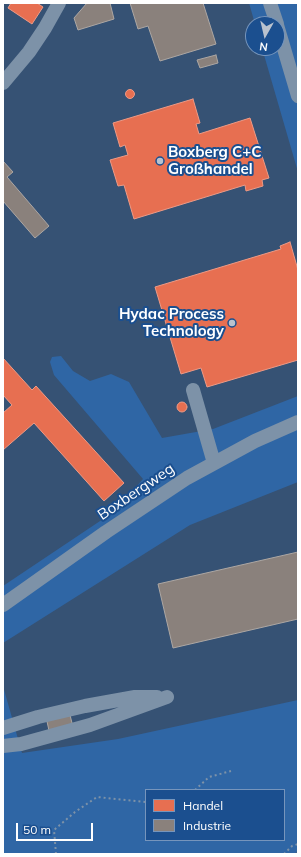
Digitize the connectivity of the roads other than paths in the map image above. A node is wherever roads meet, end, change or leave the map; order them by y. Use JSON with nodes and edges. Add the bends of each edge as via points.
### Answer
{"nodes":[{"id":1,"x":59,"y":3,"type":"edge"},
{"id":2,"x":270,"y":3,"type":"edge"},
{"id":3,"x":274,"y":16,"type":"edge"},
{"id":4,"x":285,"y":51,"type":"edge"},
{"id":5,"x":3,"y":83,"type":"edge"},
{"id":6,"x":298,"y":96,"type":"edge"},
{"id":7,"x":193,"y":390,"type":"dead end"},
{"id":8,"x":298,"y":422,"type":"edge"},
{"id":9,"x":214,"y":463,"type":"junction"},
{"id":10,"x":3,"y":605,"type":"edge"},
{"id":11,"x":3,"y":728,"type":"edge"},
{"id":12,"x":3,"y":746,"type":"edge"}],
"edges":[{"from":1,"to":5,"type":"street","via":[[29,52]]},
{"from":2,"to":3,"type":"street"},
{"from":4,"to":6,"type":"street"},
{"from":7,"to":9,"type":"street"},
{"from":8,"to":9,"type":"street","name":"Boxbergweg"},
{"from":9,"to":10,"type":"street","name":"Boxbergweg","via":[[152,501]]},
{"from":11,"to":12,"type":"street","via":[[85,706],[134,697],[167,697],[90,725],[21,744]]}]}
